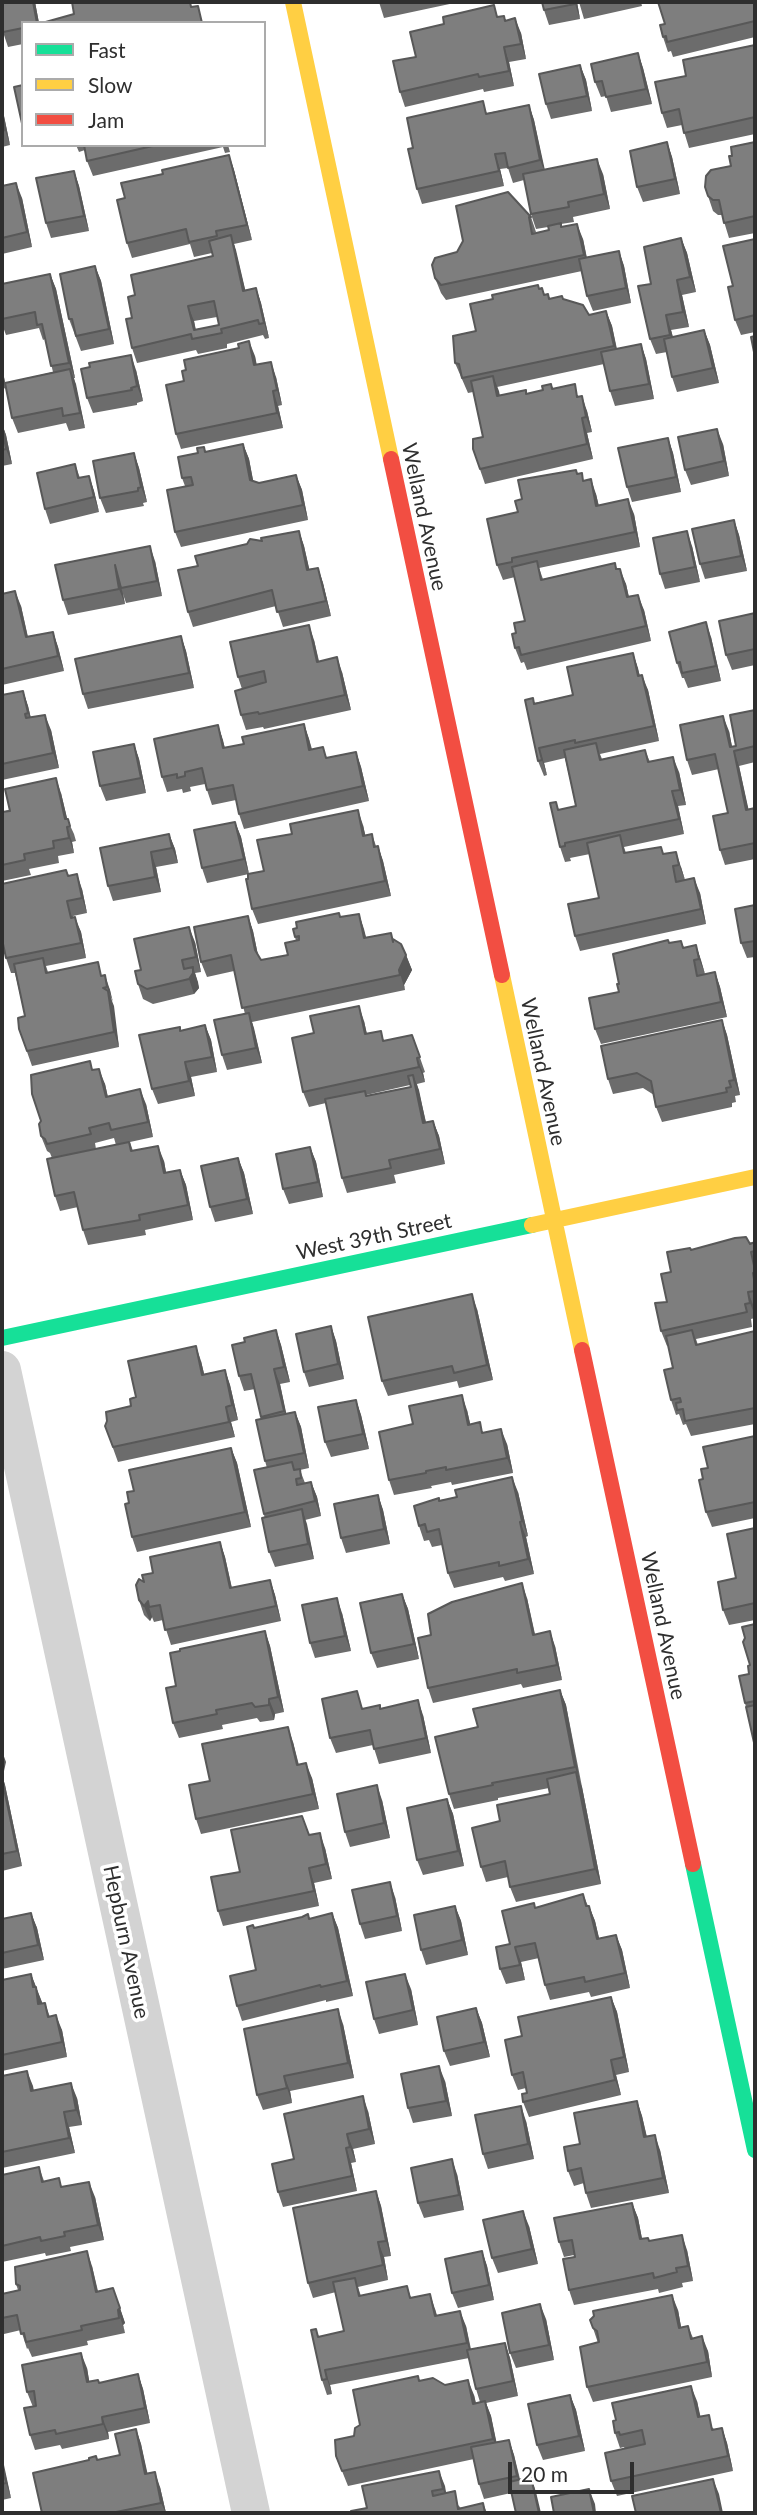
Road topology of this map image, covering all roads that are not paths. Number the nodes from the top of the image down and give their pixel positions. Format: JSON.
{"nodes":[{"id":1,"x":293,"y":2,"type":"edge"},
{"id":2,"x":755,"y":1177,"type":"edge"},
{"id":3,"x":554,"y":1220,"type":"junction"},
{"id":4,"x":2,"y":1338,"type":"edge"},
{"id":5,"x":2,"y":1370,"type":"edge"},
{"id":6,"x":755,"y":2150,"type":"edge"},
{"id":7,"x":251,"y":2513,"type":"edge"}],
"edges":[{"from":1,"to":3,"type":"street","name":"Welland Avenue"},
{"from":2,"to":3,"type":"street","name":"West 39th Street"},
{"from":3,"to":4,"type":"street","name":"West 39th Street"},
{"from":3,"to":6,"type":"street","name":"Welland Avenue"},
{"from":5,"to":7,"type":"street","name":"Hepburn Avenue"}]}
